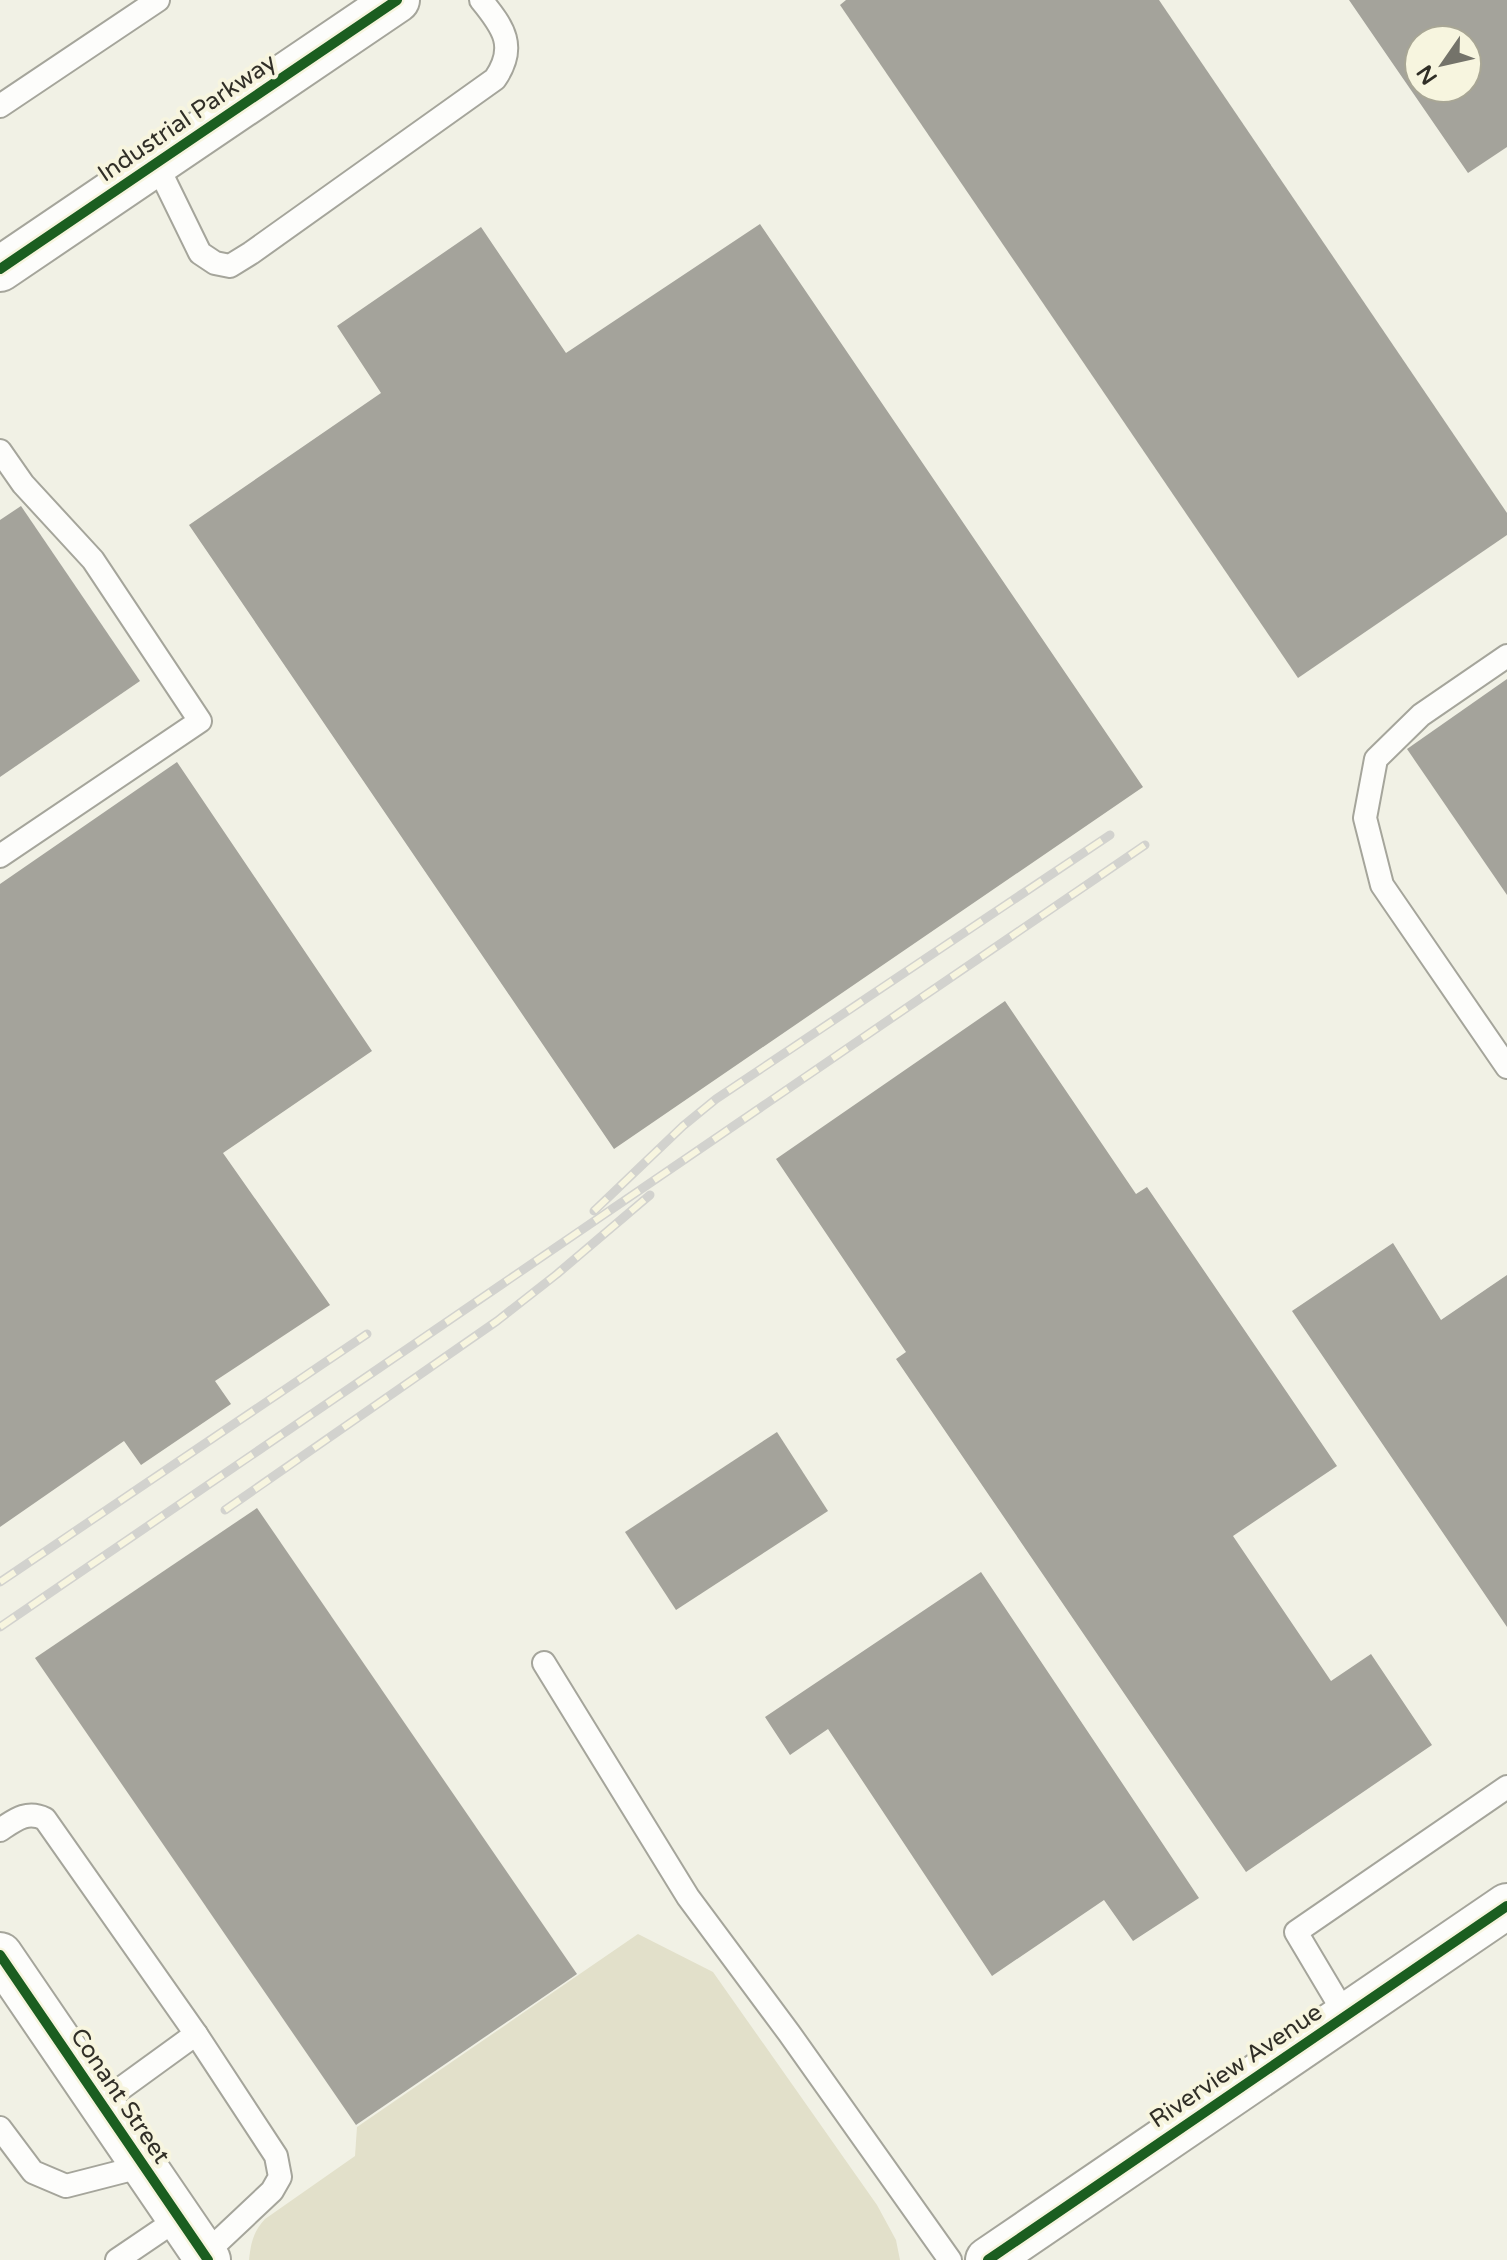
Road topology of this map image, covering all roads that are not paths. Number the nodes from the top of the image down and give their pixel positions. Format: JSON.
{"nodes":[{"id":1,"x":158,"y":0,"type":"edge"},
{"id":2,"x":397,"y":0,"type":"edge"},
{"id":3,"x":481,"y":0,"type":"edge"},
{"id":4,"x":0,"y":106,"type":"edge"},
{"id":5,"x":156,"y":163,"type":"junction"},
{"id":6,"x":0,"y":269,"type":"edge"},
{"id":7,"x":0,"y":451,"type":"edge"},
{"id":8,"x":1507,"y":656,"type":"edge"},
{"id":9,"x":0,"y":856,"type":"edge"},
{"id":10,"x":1507,"y":1067,"type":"edge"},
{"id":11,"x":544,"y":1663,"type":"dead end"},
{"id":12,"x":1507,"y":1787,"type":"edge"},
{"id":13,"x":0,"y":1830,"type":"edge"},
{"id":14,"x":1507,"y":1906,"type":"edge"},
{"id":15,"x":0,"y":1955,"type":"edge"},
{"id":16,"x":1346,"y":2016,"type":"junction"},
{"id":17,"x":196,"y":2034,"type":"junction"},
{"id":18,"x":101,"y":2103,"type":"junction"},
{"id":19,"x":0,"y":2128,"type":"edge"},
{"id":20,"x":144,"y":2166,"type":"junction"},
{"id":21,"x":179,"y":2218,"type":"junction"},
{"id":22,"x":206,"y":2258,"type":"edge"},
{"id":23,"x":117,"y":2260,"type":"edge"},
{"id":24,"x":950,"y":2260,"type":"edge"},
{"id":25,"x":988,"y":2260,"type":"edge"}],
"edges":[{"from":1,"to":4,"type":"lane"},
{"from":2,"to":5,"type":"street","name":"Industrial Parkway"},
{"from":3,"to":5,"type":"lane"},
{"from":5,"to":6,"type":"street","name":"Industrial Parkway"},
{"from":7,"to":9,"type":"lane"},
{"from":8,"to":10,"type":"lane"},
{"from":11,"to":24,"type":"lane"},
{"from":12,"to":16,"type":"lane"},
{"from":13,"to":17,"type":"lane"},
{"from":14,"to":16,"type":"street","name":"Riverview Avenue"},
{"from":15,"to":18,"type":"street","name":"Conant Street"},
{"from":16,"to":25,"type":"street","name":"Riverview Avenue"},
{"from":17,"to":18,"type":"lane"},
{"from":17,"to":22,"type":"lane"},
{"from":18,"to":20,"type":"street","name":"Conant Street"},
{"from":19,"to":20,"type":"lane"},
{"from":20,"to":21,"type":"street","name":"Conant Street"},
{"from":21,"to":22,"type":"street","name":"Conant Street"},
{"from":21,"to":23,"type":"lane"}]}
